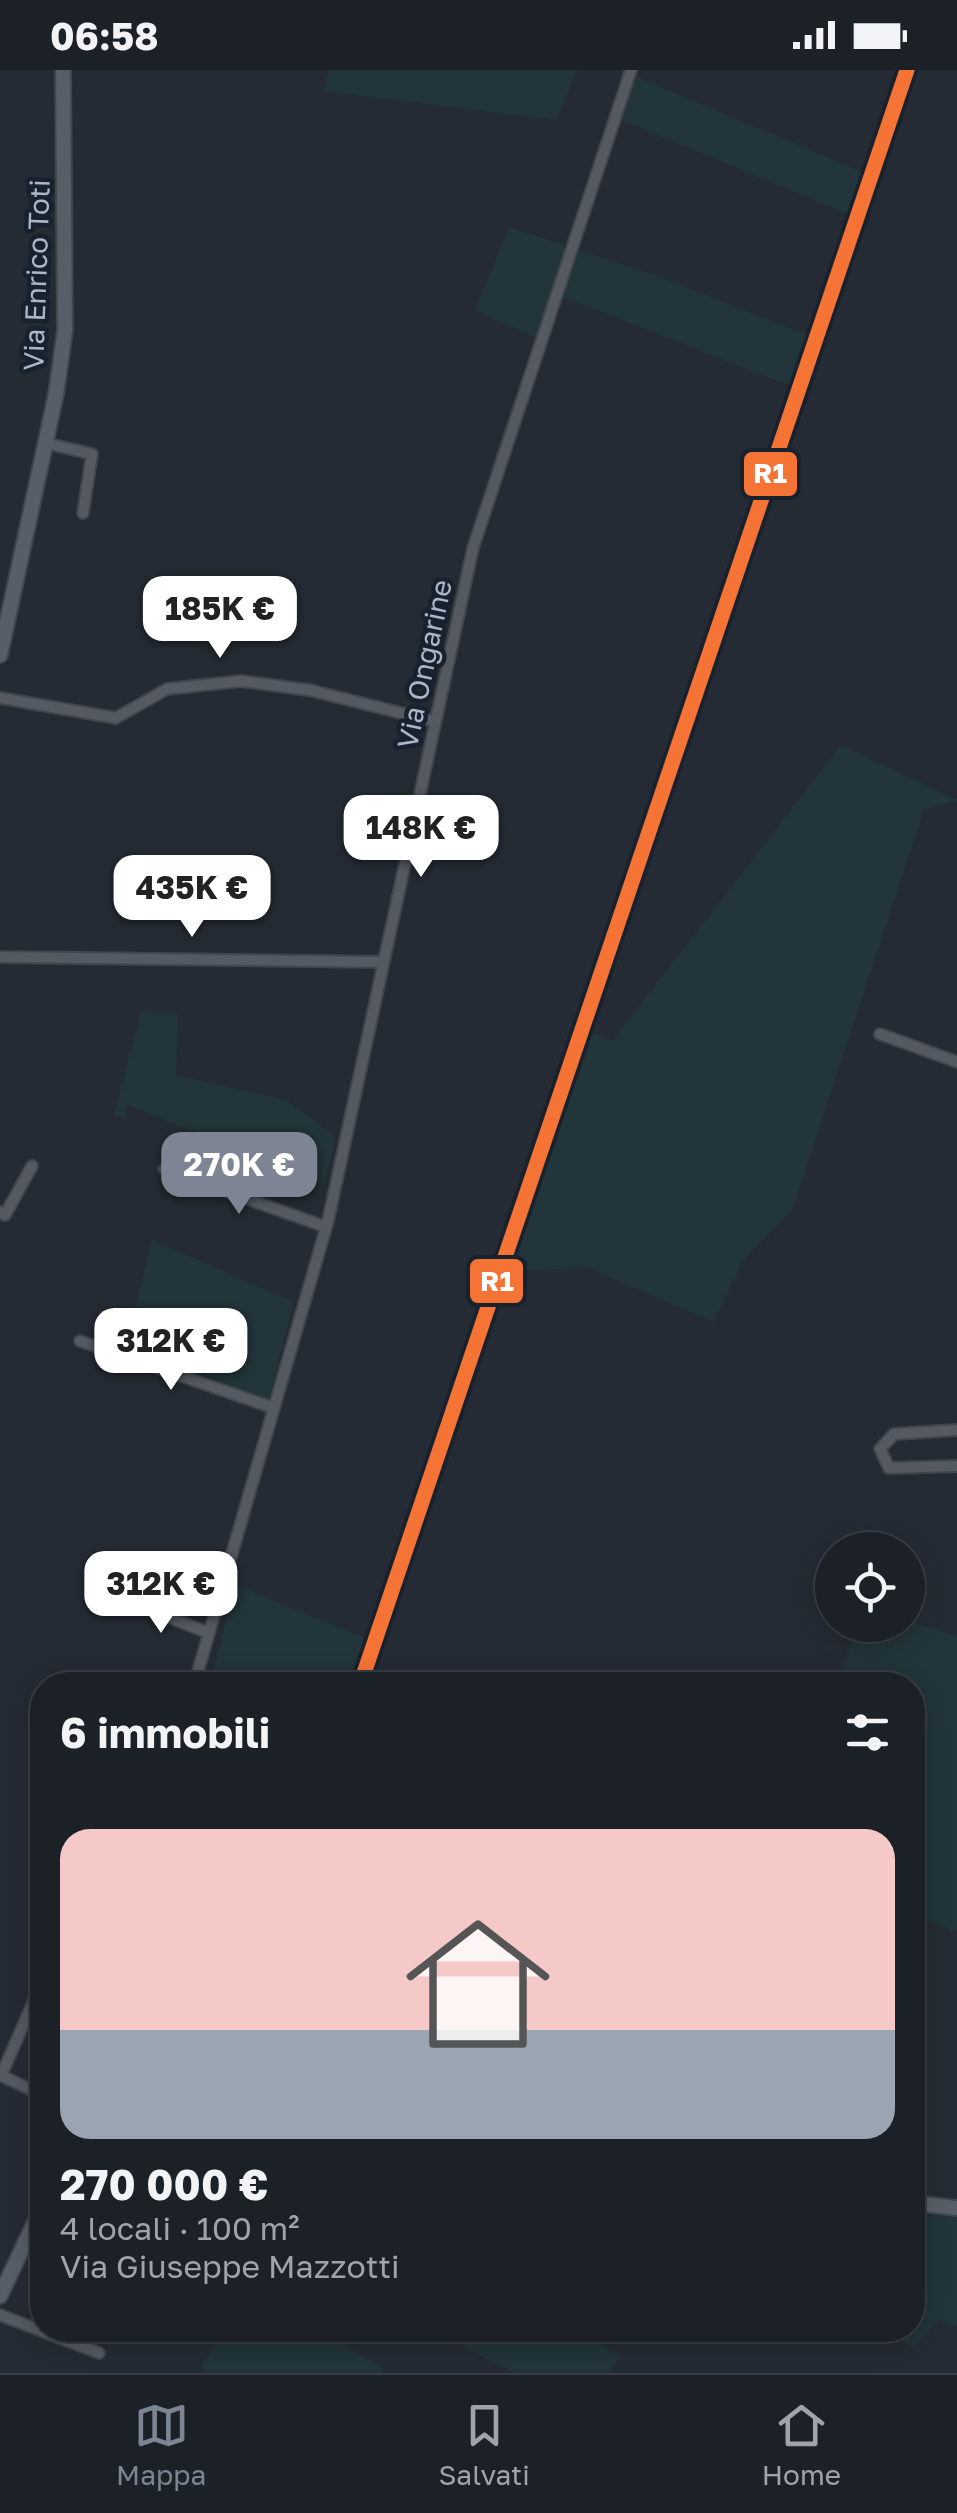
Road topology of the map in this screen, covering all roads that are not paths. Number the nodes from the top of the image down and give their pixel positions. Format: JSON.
{"nodes":[{"id":1,"x":63,"y":70,"type":"edge"},
{"id":2,"x":632,"y":70,"type":"edge"},
{"id":3,"x":45,"y":444,"type":"junction"},
{"id":4,"x":83,"y":513,"type":"dead end"},
{"id":5,"x":6,"y":602,"type":"edge"},
{"id":6,"x":0,"y":655,"type":"edge"},
{"id":7,"x":0,"y":698,"type":"edge"},
{"id":8,"x":434,"y":721,"type":"junction"},
{"id":9,"x":0,"y":957,"type":"edge"},
{"id":10,"x":383,"y":962,"type":"junction"},
{"id":11,"x":880,"y":1034,"type":"dead end"},
{"id":12,"x":957,"y":1062,"type":"edge"},
{"id":13,"x":32,"y":1166,"type":"dead end"},
{"id":14,"x":164,"y":1169,"type":"dead end"},
{"id":15,"x":0,"y":1212,"type":"edge"},
{"id":16,"x":326,"y":1227,"type":"junction"},
{"id":17,"x":80,"y":1341,"type":"dead end"},
{"id":18,"x":274,"y":1408,"type":"junction"},
{"id":19,"x":957,"y":1430,"type":"edge"},
{"id":20,"x":957,"y":1466,"type":"edge"},
{"id":21,"x":127,"y":1601,"type":"dead end"},
{"id":22,"x":210,"y":1633,"type":"junction"},
{"id":23,"x":198,"y":1672,"type":"edge"},
{"id":24,"x":30,"y":2009,"type":"edge"},
{"id":25,"x":0,"y":2075,"type":"edge"},
{"id":26,"x":30,"y":2089,"type":"edge"},
{"id":27,"x":925,"y":2204,"type":"edge"},
{"id":28,"x":957,"y":2208,"type":"edge"},
{"id":29,"x":30,"y":2242,"type":"edge"},
{"id":30,"x":0,"y":2296,"type":"edge"},
{"id":31,"x":0,"y":2315,"type":"edge"},
{"id":32,"x":30,"y":2327,"type":"edge"},
{"id":33,"x":70,"y":2342,"type":"edge"},
{"id":34,"x":99,"y":2353,"type":"dead end"}],
"edges":[{"from":1,"to":3,"type":"main road","name":"Via Enrico Toti"},
{"from":2,"to":8,"type":"street","name":"Via Ongarine"},
{"from":3,"to":4,"type":"street"},
{"from":3,"to":5,"type":"main road","name":"Via Enrico Toti"},
{"from":5,"to":6,"type":"main road","name":"Via Enrico Toti"},
{"from":7,"to":8,"type":"street"},
{"from":8,"to":10,"type":"street","name":"Via Ongarine"},
{"from":9,"to":10,"type":"street"},
{"from":10,"to":16,"type":"street","name":"Via Ongarine"},
{"from":11,"to":12,"type":"street"},
{"from":13,"to":15,"type":"street"},
{"from":14,"to":16,"type":"street"},
{"from":16,"to":18,"type":"street","name":"Via Ongarine"},
{"from":17,"to":18,"type":"street"},
{"from":18,"to":22,"type":"street","name":"Via Ongarine"},
{"from":19,"to":20,"type":"street"},
{"from":21,"to":22,"type":"street"},
{"from":22,"to":23,"type":"street","name":"Via Ongarine"},
{"from":24,"to":25,"type":"street"},
{"from":25,"to":26,"type":"street"},
{"from":27,"to":28,"type":"main road"},
{"from":29,"to":30,"type":"main road"},
{"from":31,"to":32,"type":"street"},
{"from":33,"to":34,"type":"street"}]}
